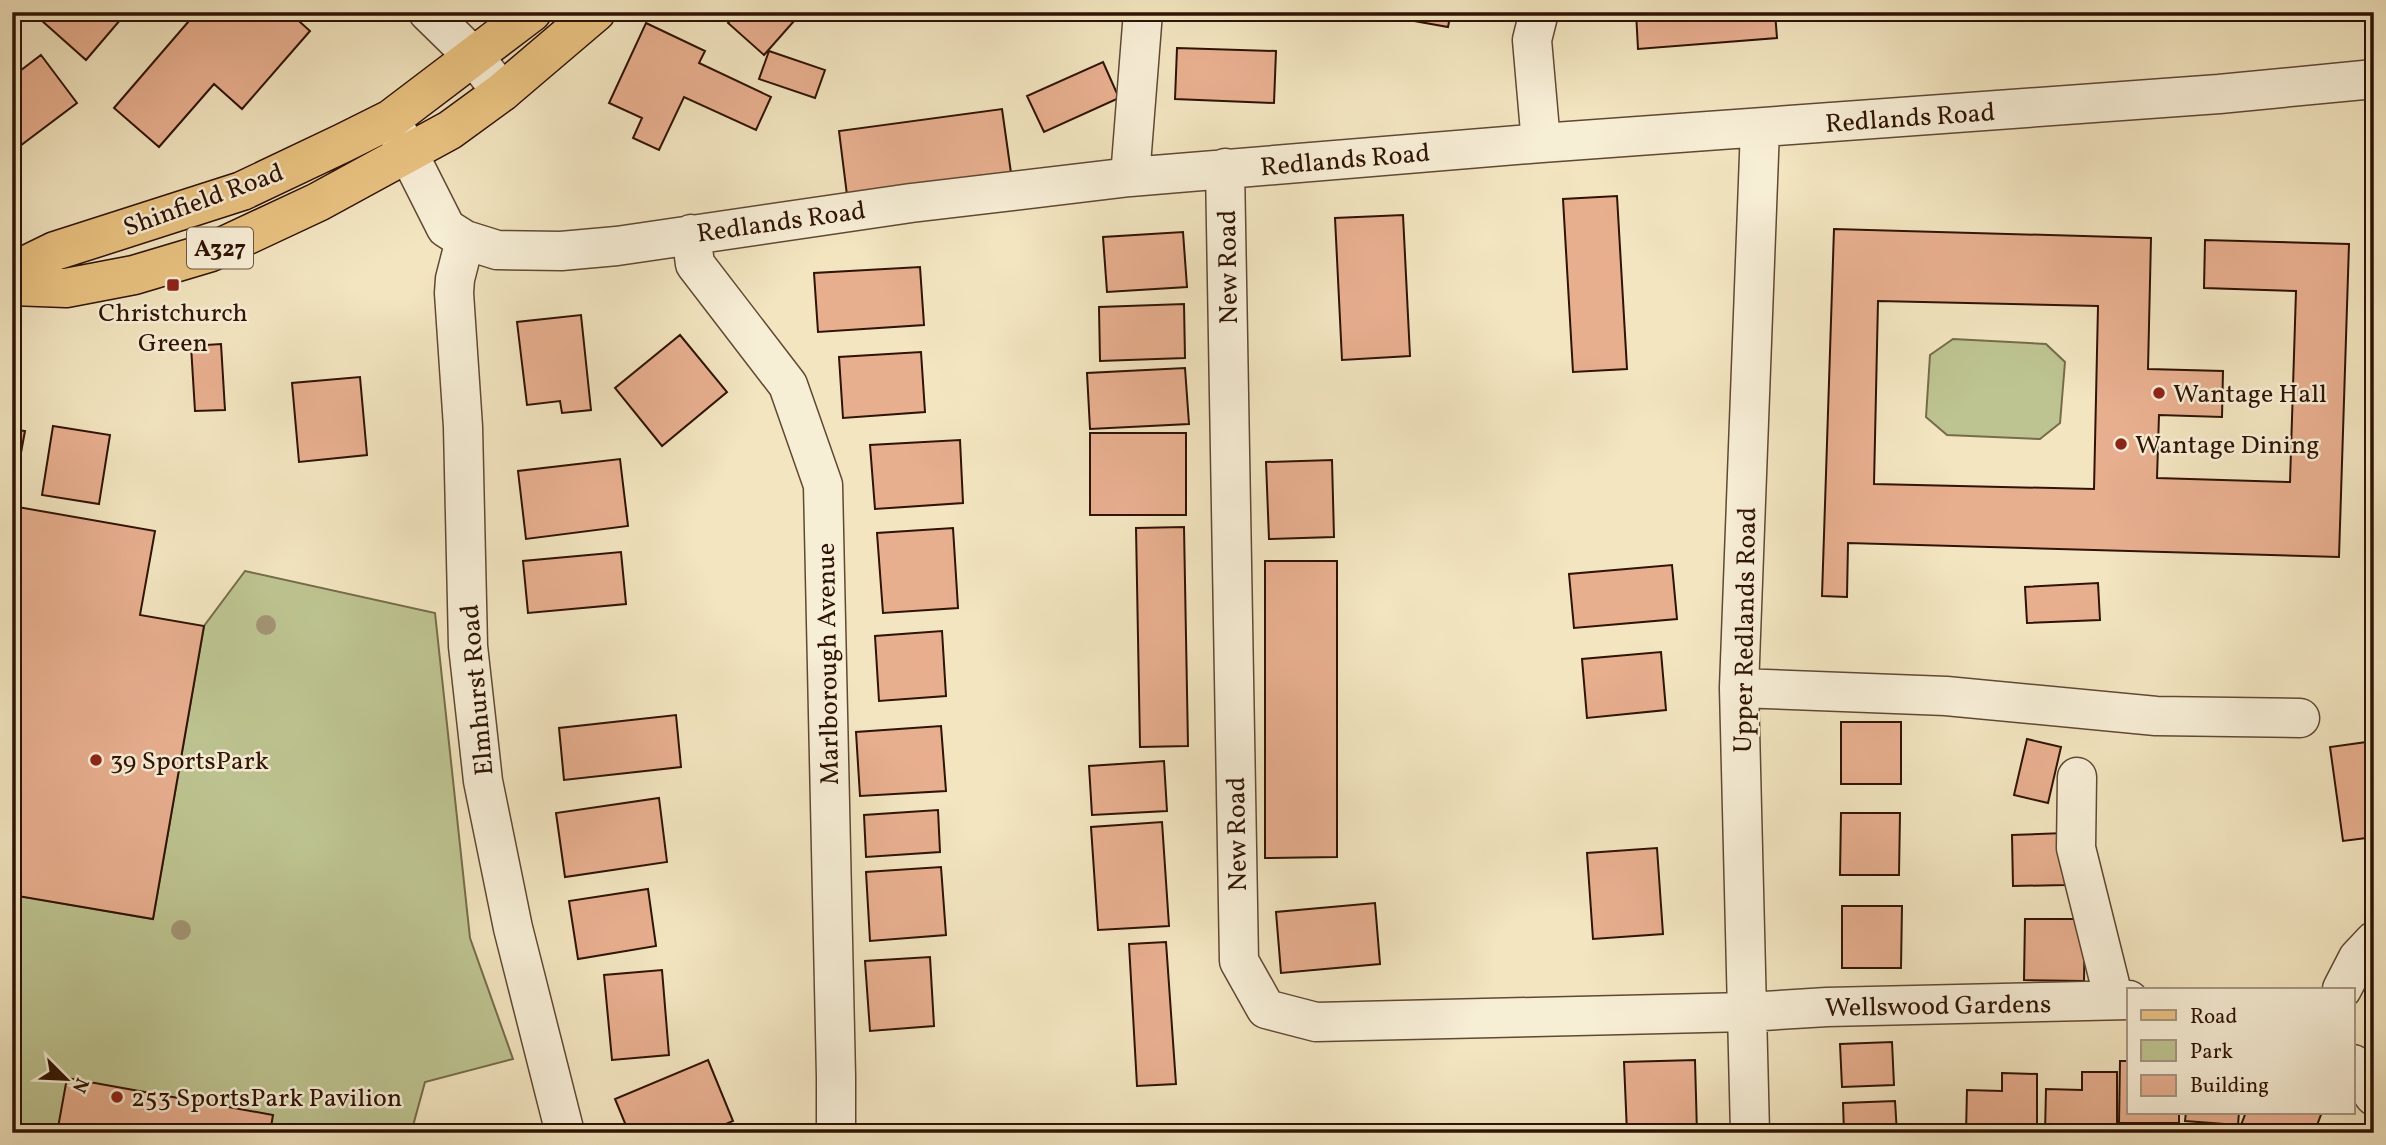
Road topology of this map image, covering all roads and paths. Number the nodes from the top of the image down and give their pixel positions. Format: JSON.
{"nodes":[{"id":1,"x":428,"y":12,"type":"edge"},
{"id":2,"x":532,"y":12,"type":"edge"},
{"id":3,"x":596,"y":12,"type":"edge"},
{"id":4,"x":1143,"y":12,"type":"edge"},
{"id":5,"x":1539,"y":12,"type":"edge"},
{"id":6,"x":474,"y":57,"type":"junction"},
{"id":7,"x":2374,"y":79,"type":"edge"},
{"id":8,"x":502,"y":92,"type":"junction"},
{"id":9,"x":391,"y":118,"type":"junction"},
{"id":10,"x":1760,"y":128,"type":"junction"},
{"id":11,"x":1541,"y":143,"type":"junction"},
{"id":12,"x":410,"y":153,"type":"junction"},
{"id":13,"x":1225,"y":168,"type":"junction"},
{"id":14,"x":1130,"y":177,"type":"junction"},
{"id":15,"x":691,"y":234,"type":"junction"},
{"id":16,"x":465,"y":240,"type":"junction"},
{"id":17,"x":12,"y":272,"type":"edge"},
{"id":18,"x":12,"y":286,"type":"edge"},
{"id":19,"x":1739,"y":688,"type":"junction"},
{"id":20,"x":2300,"y":718,"type":"dead end"},
{"id":21,"x":2077,"y":776,"type":"dead end"},
{"id":22,"x":2374,"y":941,"type":"edge"},
{"id":23,"x":2343,"y":988,"type":"edge"},
{"id":24,"x":2122,"y":1000,"type":"edge"},
{"id":25,"x":1747,"y":1012,"type":"junction"},
{"id":26,"x":2354,"y":1066,"type":"edge"},
{"id":27,"x":2374,"y":1096,"type":"edge"},
{"id":28,"x":565,"y":1133,"type":"edge"},
{"id":29,"x":836,"y":1133,"type":"edge"},
{"id":30,"x":1750,"y":1133,"type":"edge"}],
"edges":[{"from":1,"to":6,"type":"street"},
{"from":2,"to":6,"type":"main road","number":"A327"},
{"from":3,"to":8,"type":"main road","number":"A327"},
{"from":4,"to":14,"type":"street"},
{"from":5,"to":11,"type":"street"},
{"from":6,"to":8,"type":"street"},
{"from":6,"to":9,"type":"main road","number":"A327"},
{"from":7,"to":10,"type":"street","name":"Redlands Road"},
{"from":8,"to":12,"type":"main road","number":"A327"},
{"from":9,"to":12,"type":"street","name":"Redlands Road"},
{"from":9,"to":17,"type":"main road","name":"Shinfield Road","number":"A327"},
{"from":10,"to":11,"type":"street","name":"Redlands Road"},
{"from":10,"to":19,"type":"street","name":"Upper Redlands Road"},
{"from":11,"to":13,"type":"street","name":"Redlands Road"},
{"from":12,"to":16,"type":"street","name":"Redlands Road"},
{"from":12,"to":18,"type":"main road","name":"Shinfield Road","number":"A327"},
{"from":13,"to":14,"type":"street","name":"Redlands Road"},
{"from":13,"to":25,"type":"street","name":"New Road"},
{"from":14,"to":15,"type":"street","name":"Redlands Road"},
{"from":15,"to":16,"type":"street","name":"Redlands Road"},
{"from":15,"to":29,"type":"street","name":"Marlborough Avenue"},
{"from":16,"to":28,"type":"street","name":"Elmhurst Road"},
{"from":19,"to":20,"type":"street"},
{"from":19,"to":25,"type":"street","name":"Upper Redlands Road"},
{"from":21,"to":24,"type":"street"},
{"from":22,"to":23,"type":"street"},
{"from":24,"to":25,"type":"street","name":"Wellswood Gardens"},
{"from":25,"to":30,"type":"street","name":"Upper Redlands Road"},
{"from":26,"to":27,"type":"street"}]}
